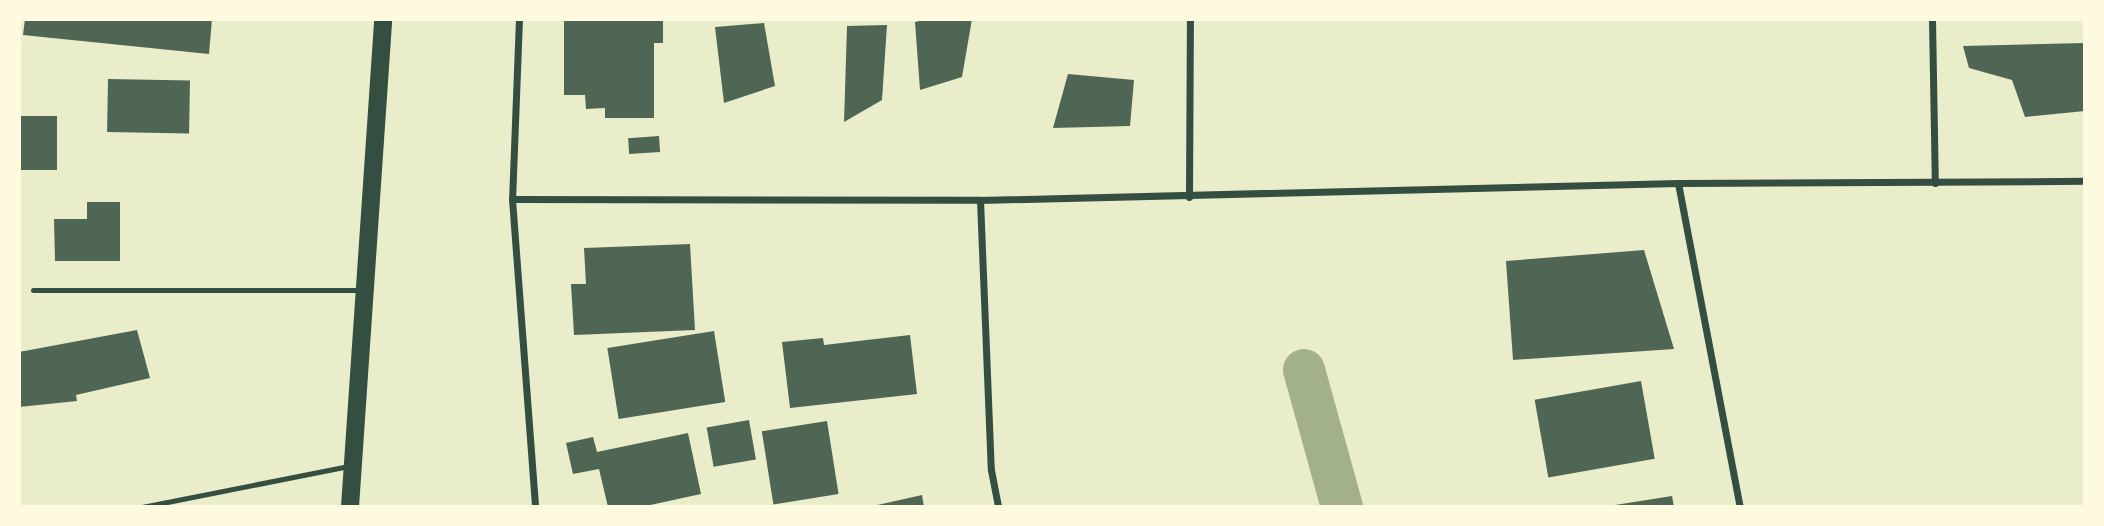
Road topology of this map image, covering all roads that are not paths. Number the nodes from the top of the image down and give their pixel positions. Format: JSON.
{"nodes":[{"id":1,"x":383,"y":19,"type":"edge"},
{"id":2,"x":519,"y":19,"type":"edge"},
{"id":3,"x":1190,"y":19,"type":"edge"},
{"id":4,"x":1932,"y":19,"type":"edge"},
{"id":5,"x":2085,"y":181,"type":"edge"},
{"id":6,"x":1678,"y":183,"type":"junction"},
{"id":7,"x":1935,"y":184,"type":"junction"},
{"id":8,"x":1189,"y":197,"type":"junction"},
{"id":9,"x":512,"y":199,"type":"junction"},
{"id":10,"x":980,"y":200,"type":"junction"},
{"id":11,"x":33,"y":290,"type":"dead end"},
{"id":12,"x":362,"y":290,"type":"junction"},
{"id":13,"x":350,"y":466,"type":"junction"},
{"id":14,"x":142,"y":507,"type":"edge"},
{"id":15,"x":350,"y":507,"type":"edge"},
{"id":16,"x":536,"y":507,"type":"edge"},
{"id":17,"x":998,"y":507,"type":"edge"},
{"id":18,"x":1740,"y":507,"type":"edge"}],
"edges":[{"from":1,"to":12,"type":"main road"},
{"from":2,"to":9,"type":"street"},
{"from":3,"to":8,"type":"street"},
{"from":4,"to":7,"type":"street"},
{"from":5,"to":7,"type":"street"},
{"from":6,"to":7,"type":"street"},
{"from":6,"to":8,"type":"street"},
{"from":6,"to":18,"type":"street"},
{"from":8,"to":10,"type":"street"},
{"from":9,"to":10,"type":"street"},
{"from":9,"to":16,"type":"street"},
{"from":10,"to":17,"type":"street"},
{"from":11,"to":12,"type":"lane"},
{"from":12,"to":13,"type":"main road"},
{"from":13,"to":14,"type":"lane"},
{"from":13,"to":15,"type":"main road"}]}
